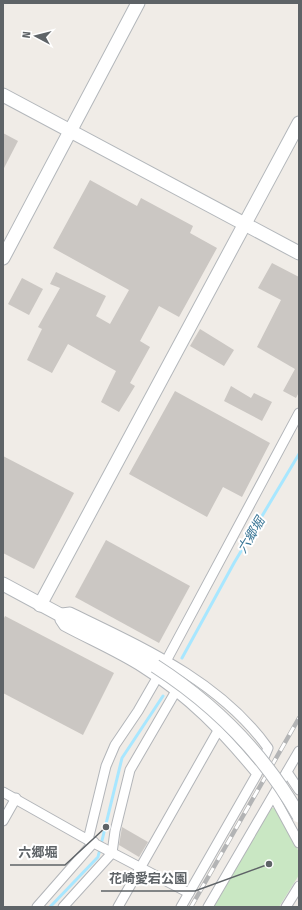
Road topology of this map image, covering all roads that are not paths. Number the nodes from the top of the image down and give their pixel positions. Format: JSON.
{"nodes":[{"id":1,"x":138,"y":3,"type":"edge"},
{"id":2,"x":3,"y":95,"type":"edge"},
{"id":3,"x":299,"y":123,"type":"edge"},
{"id":4,"x":70,"y":131,"type":"junction"},
{"id":5,"x":245,"y":224,"type":"junction"},
{"id":6,"x":299,"y":253,"type":"edge"},
{"id":7,"x":3,"y":258,"type":"edge"},
{"id":8,"x":299,"y":413,"type":"edge"},
{"id":9,"x":3,"y":584,"type":"edge"},
{"id":10,"x":40,"y":605,"type":"junction"},
{"id":11,"x":160,"y":668,"type":"junction"},
{"id":12,"x":176,"y":692,"type":"junction"},
{"id":13,"x":219,"y":729,"type":"junction"},
{"id":14,"x":299,"y":751,"type":"edge"},
{"id":15,"x":287,"y":772,"type":"junction"},
{"id":16,"x":257,"y":774,"type":"junction"},
{"id":17,"x":299,"y":790,"type":"edge"},
{"id":18,"x":3,"y":792,"type":"edge"},
{"id":19,"x":274,"y":797,"type":"junction"},
{"id":20,"x":16,"y":798,"type":"junction"},
{"id":21,"x":299,"y":816,"type":"edge"},
{"id":22,"x":3,"y":821,"type":"edge"},
{"id":23,"x":91,"y":841,"type":"junction"},
{"id":24,"x":299,"y":843,"type":"edge"},
{"id":25,"x":112,"y":853,"type":"junction"},
{"id":26,"x":140,"y":868,"type":"junction"},
{"id":27,"x":299,"y":886,"type":"edge"},
{"id":28,"x":189,"y":893,"type":"junction"},
{"id":29,"x":37,"y":907,"type":"edge"},
{"id":30,"x":63,"y":907,"type":"edge"},
{"id":31,"x":118,"y":907,"type":"edge"},
{"id":32,"x":181,"y":907,"type":"edge"},
{"id":33,"x":208,"y":907,"type":"edge"},
{"id":34,"x":286,"y":907,"type":"edge"}],
"edges":[{"from":1,"to":4,"type":"street"},
{"from":2,"to":4,"type":"street"},
{"from":3,"to":5,"type":"street"},
{"from":4,"to":5,"type":"street"},
{"from":4,"to":7,"type":"street"},
{"from":5,"to":6,"type":"street"},
{"from":5,"to":10,"type":"street"},
{"from":8,"to":11,"type":"street"},
{"from":9,"to":10,"type":"street"},
{"from":10,"to":11,"type":"street"},
{"from":11,"to":12,"type":"street"},
{"from":11,"to":16,"type":"street"},
{"from":11,"to":21,"type":"street","bridge":true},
{"from":11,"to":23,"type":"street"},
{"from":12,"to":13,"type":"street"},
{"from":12,"to":25,"type":"street"},
{"from":13,"to":16,"type":"street"},
{"from":13,"to":26,"type":"street"},
{"from":14,"to":15,"type":"street"},
{"from":15,"to":17,"type":"street"},
{"from":15,"to":19,"type":"street"},
{"from":16,"to":28,"type":"street"},
{"from":18,"to":20,"type":"street"},
{"from":19,"to":24,"type":"street"},
{"from":19,"to":33,"type":"street"},
{"from":20,"to":22,"type":"street"},
{"from":20,"to":23,"type":"street"},
{"from":23,"to":25,"type":"street"},
{"from":23,"to":29,"type":"street"},
{"from":25,"to":26,"type":"street"},
{"from":25,"to":30,"type":"street"},
{"from":26,"to":28,"type":"street"},
{"from":26,"to":31,"type":"street"},
{"from":27,"to":34,"type":"street"},
{"from":28,"to":32,"type":"street"}]}
